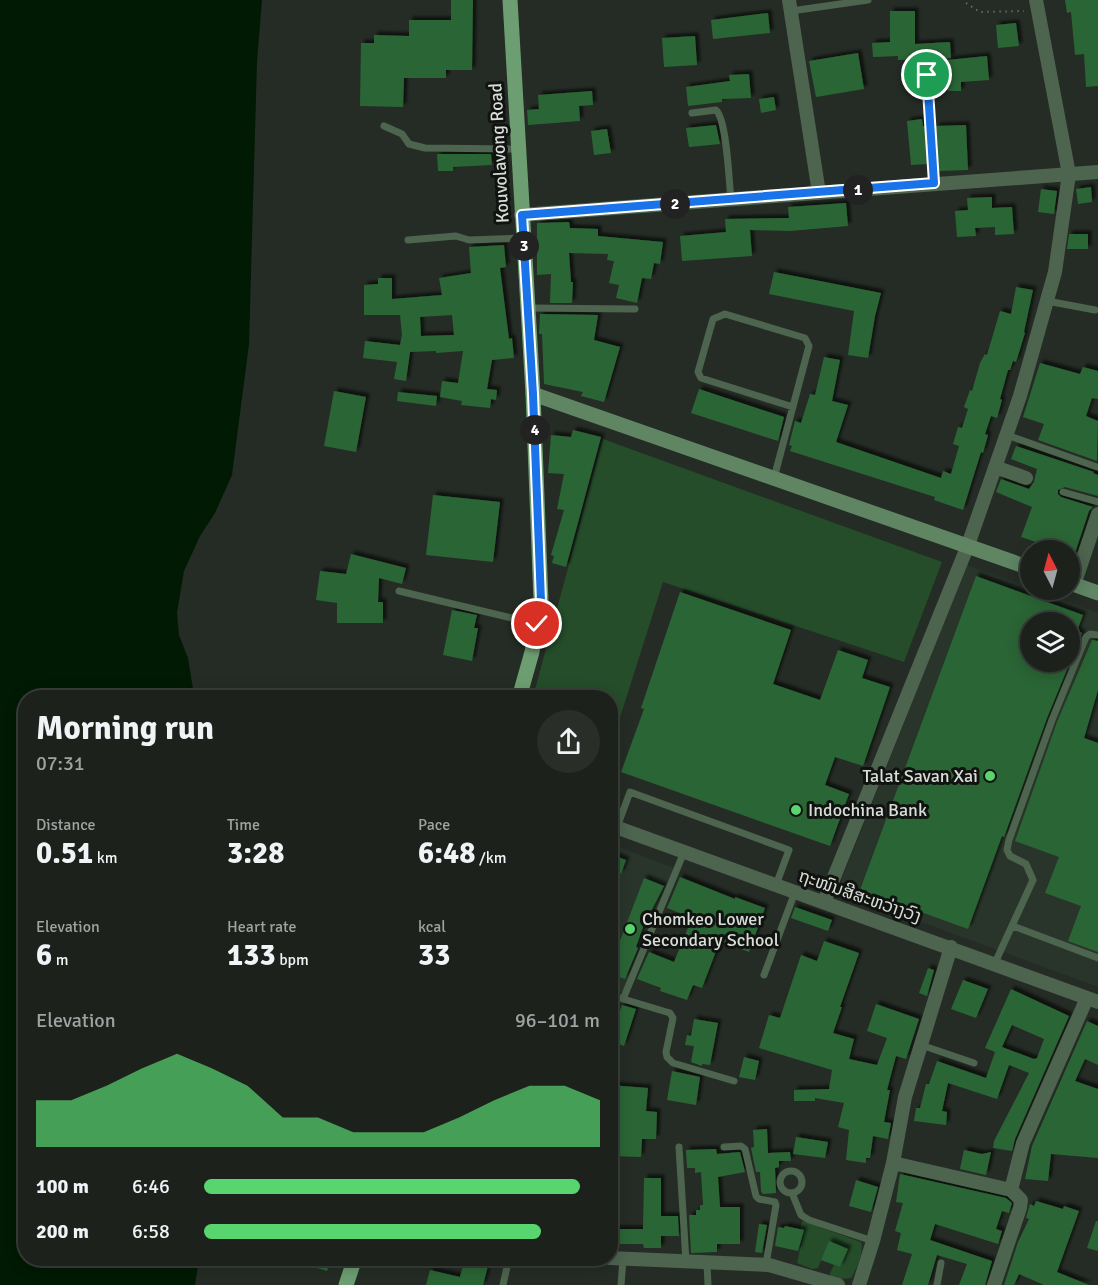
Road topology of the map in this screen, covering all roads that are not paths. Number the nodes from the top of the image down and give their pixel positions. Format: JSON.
{"nodes":[{"id":1,"x":510,"y":0,"type":"edge"},
{"id":2,"x":868,"y":0,"type":"edge"},
{"id":3,"x":790,"y":5,"type":"edge"},
{"id":4,"x":1037,"y":5,"type":"edge"},
{"id":5,"x":927,"y":75,"type":"dead end"},
{"id":6,"x":692,"y":113,"type":"dead end"},
{"id":7,"x":384,"y":126,"type":"dead end"},
{"id":8,"x":518,"y":149,"type":"junction"},
{"id":9,"x":1098,"y":172,"type":"edge"},
{"id":10,"x":1069,"y":174,"type":"junction"},
{"id":11,"x":934,"y":183,"type":"junction"},
{"id":12,"x":819,"y":193,"type":"junction"},
{"id":13,"x":731,"y":200,"type":"junction"},
{"id":14,"x":522,"y":215,"type":"junction"},
{"id":15,"x":523,"y":238,"type":"junction"},
{"id":16,"x":408,"y":240,"type":"dead end"},
{"id":17,"x":1047,"y":301,"type":"junction"},
{"id":18,"x":528,"y":308,"type":"junction"},
{"id":19,"x":635,"y":309,"type":"dead end"},
{"id":20,"x":1095,"y":310,"type":"dead end"},
{"id":21,"x":533,"y":394,"type":"junction"},
{"id":22,"x":793,"y":407,"type":"junction"},
{"id":23,"x":1006,"y":435,"type":"junction"},
{"id":24,"x":995,"y":467,"type":"junction"},
{"id":25,"x":1097,"y":467,"type":"edge"},
{"id":26,"x":774,"y":478,"type":"junction"},
{"id":27,"x":1026,"y":478,"type":"dead end"},
{"id":28,"x":1063,"y":492,"type":"dead end"},
{"id":29,"x":1098,"y":502,"type":"edge"},
{"id":30,"x":1098,"y":514,"type":"edge"},
{"id":31,"x":968,"y":545,"type":"junction"},
{"id":32,"x":1080,"y":562,"type":"edge"},
{"id":33,"x":1020,"y":564,"type":"edge"},
{"id":34,"x":1080,"y":587,"type":"edge"},
{"id":35,"x":399,"y":591,"type":"dead end"},
{"id":36,"x":1098,"y":594,"type":"edge"},
{"id":37,"x":537,"y":624,"type":"junction"},
{"id":38,"x":1098,"y":634,"type":"edge"},
{"id":39,"x":521,"y":690,"type":"edge"},
{"id":40,"x":618,"y":818,"type":"edge"},
{"id":41,"x":618,"y":827,"type":"edge"},
{"id":42,"x":684,"y":852,"type":"junction"},
{"id":43,"x":776,"y":885,"type":"junction"},
{"id":44,"x":795,"y":892,"type":"junction"},
{"id":45,"x":824,"y":902,"type":"junction"},
{"id":46,"x":1013,"y":926,"type":"junction"},
{"id":47,"x":951,"y":947,"type":"junction"},
{"id":48,"x":1098,"y":958,"type":"edge"},
{"id":49,"x":994,"y":965,"type":"junction"},
{"id":50,"x":764,"y":975,"type":"dead end"},
{"id":51,"x":618,"y":997,"type":"edge"},
{"id":52,"x":623,"y":999,"type":"junction"},
{"id":53,"x":1093,"y":1000,"type":"edge"},
{"id":54,"x":921,"y":1045,"type":"junction"},
{"id":55,"x":974,"y":1064,"type":"dead end"},
{"id":56,"x":734,"y":1081,"type":"dead end"},
{"id":57,"x":679,"y":1147,"type":"dead end"},
{"id":58,"x":724,"y":1147,"type":"dead end"},
{"id":59,"x":893,"y":1163,"type":"junction"},
{"id":60,"x":1011,"y":1190,"type":"junction"},
{"id":61,"x":792,"y":1193,"type":"dead end"},
{"id":62,"x":873,"y":1241,"type":"junction"},
{"id":63,"x":618,"y":1259,"type":"edge"},
{"id":64,"x":686,"y":1262,"type":"junction"},
{"id":65,"x":707,"y":1263,"type":"junction"},
{"id":66,"x":941,"y":1263,"type":"dead end"},
{"id":67,"x":766,"y":1264,"type":"junction"},
{"id":68,"x":352,"y":1266,"type":"edge"},
{"id":69,"x":507,"y":1266,"type":"edge"},
{"id":70,"x":618,"y":1266,"type":"edge"},
{"id":71,"x":346,"y":1285,"type":"edge"},
{"id":72,"x":503,"y":1285,"type":"edge"},
{"id":73,"x":621,"y":1285,"type":"edge"},
{"id":74,"x":708,"y":1285,"type":"edge"},
{"id":75,"x":838,"y":1285,"type":"edge"},
{"id":76,"x":859,"y":1285,"type":"edge"},
{"id":77,"x":937,"y":1285,"type":"edge"},
{"id":78,"x":994,"y":1285,"type":"edge"}],
"edges":[{"from":1,"to":8,"type":"main road","name":"Kouvolavong Road"},
{"from":2,"to":3,"type":"lane"},
{"from":3,"to":12,"type":"street"},
{"from":4,"to":10,"type":"street"},
{"from":5,"to":11,"type":"lane"},
{"from":6,"to":13,"type":"lane"},
{"from":7,"to":8,"type":"lane"},
{"from":8,"to":14,"type":"main road","name":"Kouvolavong Road"},
{"from":9,"to":10,"type":"street"},
{"from":10,"to":11,"type":"street"},
{"from":10,"to":17,"type":"street"},
{"from":11,"to":12,"type":"street"},
{"from":12,"to":13,"type":"street"},
{"from":13,"to":14,"type":"street"},
{"from":14,"to":15,"type":"main road","name":"Kouvolavong Road"},
{"from":15,"to":16,"type":"lane"},
{"from":15,"to":18,"type":"main road","name":"Kouvolavong Road"},
{"from":17,"to":20,"type":"lane"},
{"from":17,"to":23,"type":"street"},
{"from":18,"to":19,"type":"lane"},
{"from":18,"to":21,"type":"main road","name":"Kouvolavong Road"},
{"from":21,"to":26,"type":"street"},
{"from":21,"to":37,"type":"main road","name":"Kouvolavong Road"},
{"from":22,"to":22,"type":"lane"},
{"from":22,"to":26,"type":"lane"},
{"from":23,"to":24,"type":"street"},
{"from":23,"to":25,"type":"lane"},
{"from":24,"to":27,"type":"street"},
{"from":24,"to":31,"type":"street"},
{"from":26,"to":31,"type":"street"},
{"from":28,"to":29,"type":"lane"},
{"from":30,"to":32,"type":"street"},
{"from":31,"to":33,"type":"street"},
{"from":31,"to":45,"type":"street"},
{"from":34,"to":36,"type":"street"},
{"from":35,"to":37,"type":"lane"},
{"from":37,"to":39,"type":"main road","name":"Kouvolavong Road"},
{"from":38,"to":46,"type":"lane"},
{"from":40,"to":43,"type":"lane"},
{"from":41,"to":42,"type":"street","name":"ຖະໜົນສີສະຫວ່າງວົງ"},
{"from":42,"to":43,"type":"street","name":"ຖະໜົນສີສະຫວ່າງວົງ"},
{"from":42,"to":52,"type":"lane"},
{"from":43,"to":44,"type":"street","name":"ຖະໜົນສີສະຫວ່າງວົງ"},
{"from":44,"to":45,"type":"street","name":"ຖະໜົນສີສະຫວ່າງວົງ"},
{"from":44,"to":50,"type":"lane"},
{"from":45,"to":47,"type":"street","name":"ຖະໜົນສີສະຫວ່າງວົງ"},
{"from":46,"to":48,"type":"lane"},
{"from":46,"to":49,"type":"lane"},
{"from":47,"to":49,"type":"street","name":"ຖະໜົນສີສະຫວ່າງວົງ"},
{"from":47,"to":54,"type":"street"},
{"from":49,"to":53,"type":"street","name":"ຖະໜົນສີສະຫວ່າງວົງ"},
{"from":51,"to":52,"type":"lane"},
{"from":52,"to":56,"type":"lane"},
{"from":53,"to":60,"type":"street"},
{"from":54,"to":55,"type":"lane"},
{"from":54,"to":59,"type":"street"},
{"from":57,"to":64,"type":"lane"},
{"from":58,"to":67,"type":"lane"},
{"from":59,"to":60,"type":"street"},
{"from":59,"to":62,"type":"street"},
{"from":60,"to":78,"type":"street"},
{"from":61,"to":62,"type":"lane"},
{"from":62,"to":76,"type":"street"},
{"from":63,"to":64,"type":"street"},
{"from":64,"to":65,"type":"street"},
{"from":65,"to":67,"type":"street"},
{"from":65,"to":74,"type":"lane"},
{"from":66,"to":77,"type":"lane"},
{"from":67,"to":75,"type":"street"},
{"from":68,"to":71,"type":"main road"},
{"from":69,"to":72,"type":"lane"},
{"from":70,"to":73,"type":"lane"}]}
